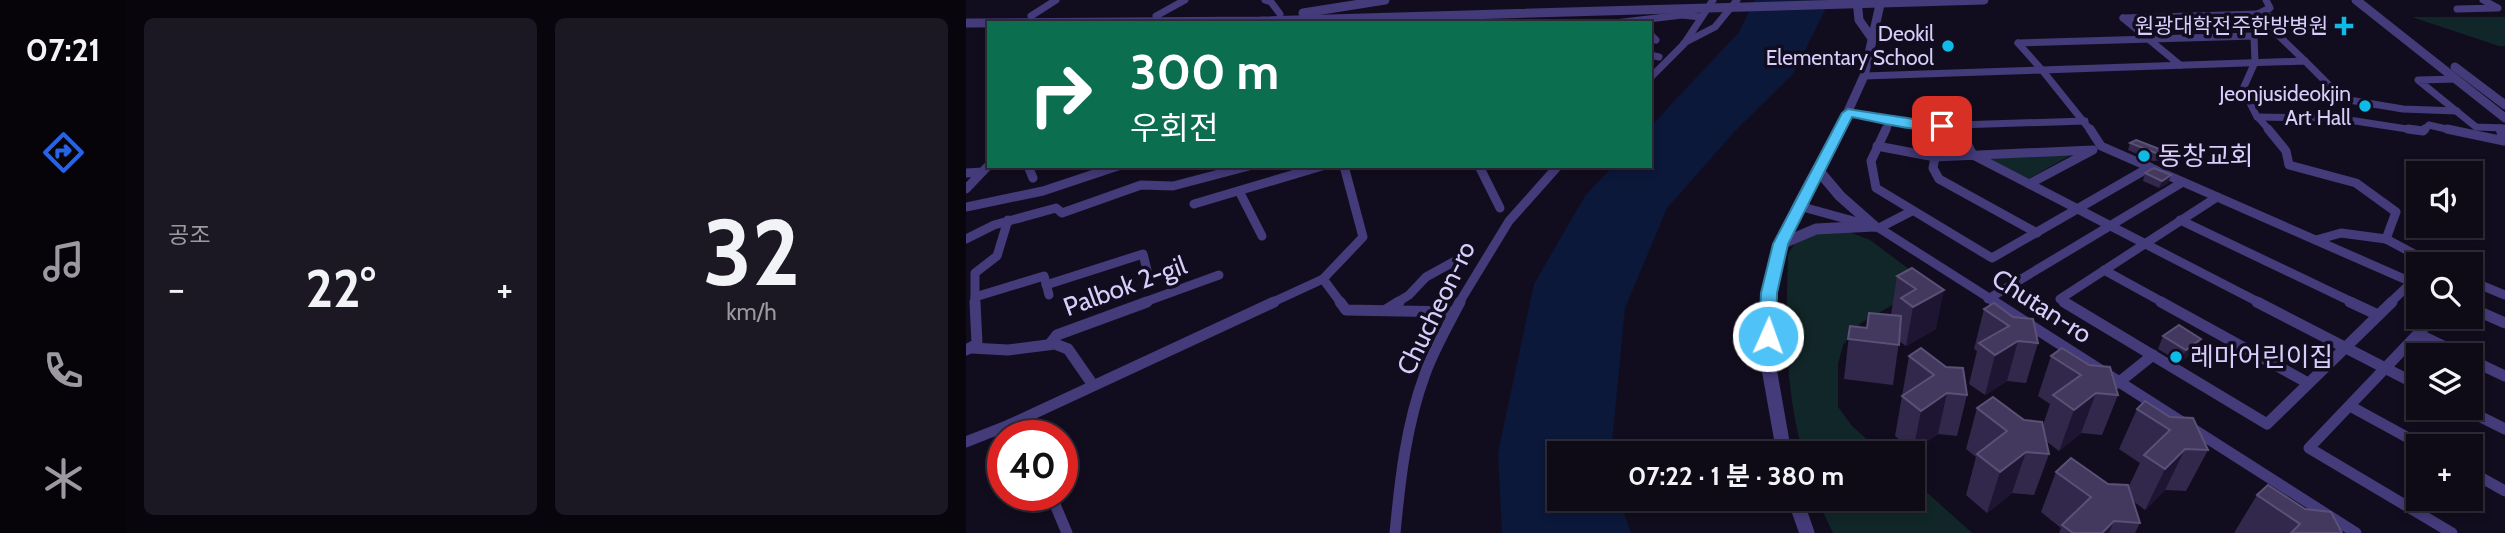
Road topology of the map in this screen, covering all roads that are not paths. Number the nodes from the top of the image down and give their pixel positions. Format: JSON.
{"nodes":[{"id":1,"x":1056,"y":0,"type":"edge"},
{"id":2,"x":1185,"y":0,"type":"edge"},
{"id":3,"x":1265,"y":0,"type":"edge"},
{"id":4,"x":1386,"y":0,"type":"edge"},
{"id":5,"x":1984,"y":0,"type":"edge"},
{"id":6,"x":2266,"y":0,"type":"edge"},
{"id":7,"x":2356,"y":0,"type":"edge"},
{"id":8,"x":2365,"y":0,"type":"edge"},
{"id":9,"x":2483,"y":0,"type":"edge"},
{"id":10,"x":1878,"y":1,"type":"edge"},
{"id":11,"x":1860,"y":2,"type":"edge"},
{"id":12,"x":1711,"y":3,"type":"edge"},
{"id":13,"x":1729,"y":3,"type":"edge"},
{"id":14,"x":1775,"y":3,"type":"edge"},
{"id":15,"x":2457,"y":9,"type":"dead end"},
{"id":16,"x":1393,"y":11,"type":"junction"},
{"id":17,"x":1280,"y":14,"type":"junction"},
{"id":18,"x":2258,"y":14,"type":"junction"},
{"id":19,"x":1031,"y":16,"type":"junction"},
{"id":20,"x":1122,"y":16,"type":"junction"},
{"id":21,"x":1156,"y":16,"type":"junction"},
{"id":22,"x":1697,"y":16,"type":"junction"},
{"id":23,"x":966,"y":17,"type":"edge"},
{"id":24,"x":2277,"y":18,"type":"dead end"},
{"id":25,"x":1296,"y":19,"type":"edge"},
{"id":26,"x":1429,"y":19,"type":"edge"},
{"id":27,"x":1114,"y":21,"type":"edge"},
{"id":28,"x":1273,"y":21,"type":"edge"},
{"id":29,"x":1644,"y":21,"type":"edge"},
{"id":30,"x":2256,"y":22,"type":"junction"},
{"id":31,"x":966,"y":23,"type":"edge"},
{"id":32,"x":987,"y":23,"type":"edge"},
{"id":33,"x":1652,"y":36,"type":"edge"},
{"id":34,"x":2254,"y":36,"type":"junction"},
{"id":35,"x":1871,"y":37,"type":"junction"},
{"id":36,"x":1656,"y":40,"type":"dead end"},
{"id":37,"x":2151,"y":40,"type":"junction"},
{"id":38,"x":1684,"y":44,"type":"junction"},
{"id":39,"x":1652,"y":55,"type":"edge"},
{"id":40,"x":1659,"y":57,"type":"dead end"},
{"id":41,"x":2305,"y":61,"type":"junction"},
{"id":42,"x":2255,"y":62,"type":"junction"},
{"id":43,"x":2180,"y":65,"type":"junction"},
{"id":44,"x":2042,"y":71,"type":"junction"},
{"id":45,"x":1652,"y":76,"type":"edge"},
{"id":46,"x":1864,"y":76,"type":"junction"},
{"id":47,"x":2458,"y":79,"type":"junction"},
{"id":48,"x":2246,"y":94,"type":"junction"},
{"id":49,"x":2343,"y":100,"type":"junction"},
{"id":50,"x":2505,"y":105,"type":"edge"},
{"id":51,"x":2457,"y":111,"type":"junction"},
{"id":52,"x":1848,"y":113,"type":"junction"},
{"id":53,"x":2257,"y":117,"type":"junction"},
{"id":54,"x":2505,"y":118,"type":"edge"},
{"id":55,"x":1891,"y":120,"type":"junction"},
{"id":56,"x":2085,"y":121,"type":"junction"},
{"id":57,"x":1957,"y":126,"type":"junction"},
{"id":58,"x":2502,"y":128,"type":"edge"},
{"id":59,"x":1877,"y":146,"type":"junction"},
{"id":60,"x":2097,"y":148,"type":"junction"},
{"id":61,"x":1973,"y":155,"type":"junction"},
{"id":62,"x":1935,"y":156,"type":"junction"},
{"id":63,"x":987,"y":167,"type":"edge"},
{"id":64,"x":2150,"y":167,"type":"junction"},
{"id":65,"x":1029,"y":168,"type":"edge"},
{"id":66,"x":1111,"y":168,"type":"edge"},
{"id":67,"x":1242,"y":168,"type":"edge"},
{"id":68,"x":1315,"y":168,"type":"edge"},
{"id":69,"x":1345,"y":168,"type":"edge"},
{"id":70,"x":1480,"y":168,"type":"edge"},
{"id":71,"x":1556,"y":168,"type":"edge"},
{"id":72,"x":1818,"y":170,"type":"junction"},
{"id":73,"x":982,"y":172,"type":"junction"},
{"id":74,"x":966,"y":173,"type":"edge"},
{"id":75,"x":1032,"y":178,"type":"dead end"},
{"id":76,"x":2183,"y":182,"type":"junction"},
{"id":77,"x":2029,"y":184,"type":"junction"},
{"id":78,"x":966,"y":189,"type":"edge"},
{"id":79,"x":1239,"y":191,"type":"junction"},
{"id":80,"x":2217,"y":197,"type":"junction"},
{"id":81,"x":1194,"y":204,"type":"dead end"},
{"id":82,"x":1799,"y":206,"type":"junction"},
{"id":83,"x":966,"y":208,"type":"edge"},
{"id":84,"x":1500,"y":208,"type":"dead end"},
{"id":85,"x":2077,"y":209,"type":"junction"},
{"id":86,"x":1912,"y":211,"type":"junction"},
{"id":87,"x":1008,"y":220,"type":"junction"},
{"id":88,"x":2180,"y":220,"type":"junction"},
{"id":89,"x":2109,"y":226,"type":"junction"},
{"id":90,"x":1877,"y":227,"type":"junction"},
{"id":91,"x":2037,"y":233,"type":"junction"},
{"id":92,"x":1262,"y":236,"type":"dead end"},
{"id":93,"x":966,"y":239,"type":"edge"},
{"id":94,"x":2386,"y":239,"type":"junction"},
{"id":95,"x":2316,"y":240,"type":"junction"},
{"id":96,"x":1781,"y":244,"type":"junction"},
{"id":97,"x":2145,"y":244,"type":"junction"},
{"id":98,"x":2410,"y":252,"type":"edge"},
{"id":99,"x":1466,"y":255,"type":"dead end"},
{"id":100,"x":1147,"y":270,"type":"dead end"},
{"id":101,"x":2104,"y":270,"type":"junction"},
{"id":102,"x":1219,"y":275,"type":"dead end"},
{"id":103,"x":1323,"y":279,"type":"junction"},
{"id":104,"x":2406,"y":280,"type":"edge"},
{"id":105,"x":2483,"y":286,"type":"edge"},
{"id":106,"x":2406,"y":292,"type":"edge"},
{"id":107,"x":2505,"y":295,"type":"edge"},
{"id":108,"x":975,"y":297,"type":"junction"},
{"id":109,"x":1989,"y":299,"type":"junction"},
{"id":110,"x":1385,"y":310,"type":"junction"},
{"id":111,"x":1454,"y":312,"type":"junction"},
{"id":112,"x":2483,"y":313,"type":"edge"},
{"id":113,"x":2378,"y":315,"type":"junction"},
{"id":114,"x":2505,"y":323,"type":"edge"},
{"id":115,"x":2423,"y":329,"type":"edge"},
{"id":116,"x":2418,"y":334,"type":"junction"},
{"id":117,"x":2437,"y":343,"type":"edge"},
{"id":118,"x":1050,"y":344,"type":"junction"},
{"id":119,"x":2346,"y":348,"type":"junction"},
{"id":120,"x":968,"y":349,"type":"edge"},
{"id":121,"x":2153,"y":355,"type":"junction"},
{"id":122,"x":2483,"y":366,"type":"edge"},
{"id":123,"x":2385,"y":368,"type":"junction"},
{"id":124,"x":2505,"y":376,"type":"edge"},
{"id":125,"x":2406,"y":379,"type":"edge"},
{"id":126,"x":2118,"y":383,"type":"junction"},
{"id":127,"x":2308,"y":383,"type":"junction"},
{"id":128,"x":1093,"y":385,"type":"junction"},
{"id":129,"x":2350,"y":406,"type":"junction"},
{"id":130,"x":2483,"y":418,"type":"edge"},
{"id":131,"x":1031,"y":420,"type":"edge"},
{"id":132,"x":2505,"y":429,"type":"edge"},
{"id":133,"x":987,"y":437,"type":"edge"},
{"id":134,"x":2406,"y":437,"type":"edge"},
{"id":135,"x":1782,"y":441,"type":"edge"},
{"id":136,"x":966,"y":442,"type":"edge"},
{"id":137,"x":2483,"y":479,"type":"edge"},
{"id":138,"x":2505,"y":491,"type":"edge"},
{"id":139,"x":1058,"y":511,"type":"edge"},
{"id":140,"x":1800,"y":511,"type":"edge"},
{"id":141,"x":1067,"y":533,"type":"edge"},
{"id":142,"x":1395,"y":533,"type":"edge"},
{"id":143,"x":1807,"y":533,"type":"edge"},
{"id":144,"x":2356,"y":533,"type":"edge"},
{"id":145,"x":2451,"y":533,"type":"edge"}],
"edges":[{"from":1,"to":19,"type":"street"},
{"from":2,"to":21,"type":"street"},
{"from":3,"to":17,"type":"street"},
{"from":4,"to":16,"type":"street"},
{"from":4,"to":25,"type":"street"},
{"from":5,"to":10,"type":"street"},
{"from":6,"to":18,"type":"street"},
{"from":7,"to":47,"type":"street"},
{"from":8,"to":50,"type":"street"},
{"from":9,"to":15,"type":"street"},
{"from":10,"to":11,"type":"street"},
{"from":10,"to":35,"type":"street"},
{"from":11,"to":14,"type":"street"},
{"from":11,"to":35,"type":"street"},
{"from":12,"to":13,"type":"street"},
{"from":12,"to":16,"type":"street"},
{"from":12,"to":22,"type":"street"},
{"from":12,"to":26,"type":"street"},
{"from":13,"to":14,"type":"street"},
{"from":13,"to":38,"type":"street"},
{"from":16,"to":25,"type":"street"},
{"from":17,"to":21,"type":"street"},
{"from":17,"to":25,"type":"street"},
{"from":18,"to":24,"type":"street"},
{"from":18,"to":30,"type":"street"},
{"from":18,"to":37,"type":"street"},
{"from":19,"to":20,"type":"street"},
{"from":19,"to":23,"type":"street"},
{"from":20,"to":21,"type":"street"},
{"from":20,"to":27,"type":"street"},
{"from":22,"to":29,"type":"street"},
{"from":22,"to":38,"type":"street"},
{"from":25,"to":26,"type":"street"},
{"from":25,"to":28,"type":"street"},
{"from":30,"to":34,"type":"street"},
{"from":30,"to":41,"type":"street"},
{"from":31,"to":32,"type":"street"},
{"from":33,"to":36,"type":"street"},
{"from":34,"to":37,"type":"street"},
{"from":34,"to":42,"type":"street"},
{"from":35,"to":46,"type":"street"},
{"from":37,"to":43,"type":"street"},
{"from":37,"to":44,"type":"street"},
{"from":38,"to":45,"type":"street"},
{"from":39,"to":40,"type":"street"},
{"from":41,"to":42,"type":"street"},
{"from":41,"to":49,"type":"street"},
{"from":42,"to":43,"type":"street"},
{"from":42,"to":48,"type":"street"},
{"from":43,"to":44,"type":"street"},
{"from":44,"to":46,"type":"street"},
{"from":44,"to":56,"type":"street"},
{"from":46,"to":52,"type":"street"},
{"from":47,"to":51,"type":"street"},
{"from":47,"to":54,"type":"street"},
{"from":48,"to":49,"type":"street"},
{"from":48,"to":53,"type":"street"},
{"from":49,"to":51,"type":"street"},
{"from":51,"to":58,"type":"street"},
{"from":52,"to":55,"type":"street"},
{"from":52,"to":72,"type":"street"},
{"from":53,"to":58,"type":"street"},
{"from":53,"to":94,"type":"street"},
{"from":55,"to":57,"type":"street"},
{"from":55,"to":59,"type":"street"},
{"from":56,"to":57,"type":"street"},
{"from":56,"to":60,"type":"street"},
{"from":57,"to":61,"type":"street"},
{"from":59,"to":62,"type":"street"},
{"from":59,"to":86,"type":"street"},
{"from":60,"to":61,"type":"street"},
{"from":60,"to":64,"type":"street"},
{"from":60,"to":77,"type":"street"},
{"from":61,"to":62,"type":"street"},
{"from":61,"to":77,"type":"street"},
{"from":62,"to":91,"type":"street"},
{"from":63,"to":73,"type":"street"},
{"from":64,"to":76,"type":"street"},
{"from":64,"to":85,"type":"street"},
{"from":65,"to":75,"type":"street"},
{"from":66,"to":83,"type":"street"},
{"from":67,"to":87,"type":"street"},
{"from":68,"to":79,"type":"street"},
{"from":69,"to":103,"type":"street"},
{"from":70,"to":84,"type":"street"},
{"from":71,"to":111,"type":"street","name":"Chucheon-ro"},
{"from":72,"to":82,"type":"street"},
{"from":72,"to":90,"type":"street"},
{"from":73,"to":74,"type":"street"},
{"from":73,"to":78,"type":"street"},
{"from":76,"to":80,"type":"street"},
{"from":76,"to":89,"type":"street"},
{"from":77,"to":85,"type":"street"},
{"from":79,"to":81,"type":"street"},
{"from":79,"to":92,"type":"street"},
{"from":80,"to":88,"type":"street"},
{"from":80,"to":95,"type":"street"},
{"from":82,"to":90,"type":"street","name":"Chutan-ro"},
{"from":82,"to":96,"type":"street"},
{"from":85,"to":89,"type":"street"},
{"from":85,"to":91,"type":"street"},
{"from":86,"to":90,"type":"street"},
{"from":86,"to":91,"type":"street"},
{"from":87,"to":93,"type":"street"},
{"from":87,"to":108,"type":"street"},
{"from":88,"to":97,"type":"street"},
{"from":88,"to":113,"type":"street"},
{"from":89,"to":97,"type":"street"},
{"from":89,"to":109,"type":"street"},
{"from":90,"to":96,"type":"street"},
{"from":90,"to":109,"type":"street","name":"Chutan-ro"},
{"from":94,"to":95,"type":"street"},
{"from":94,"to":98,"type":"street"},
{"from":95,"to":104,"type":"street"},
{"from":96,"to":135,"type":"street"},
{"from":97,"to":101,"type":"street"},
{"from":97,"to":119,"type":"street"},
{"from":99,"to":110,"type":"street","name":"Chucheon-ro"},
{"from":100,"to":108,"type":"street","name":"Palbok 2-gil"},
{"from":101,"to":121,"type":"street"},
{"from":101,"to":127,"type":"street"},
{"from":102,"to":118,"type":"street","name":"Palbok 2-gil"},
{"from":103,"to":110,"type":"street"},
{"from":103,"to":128,"type":"street"},
{"from":105,"to":107,"type":"street"},
{"from":106,"to":113,"type":"street"},
{"from":108,"to":120,"type":"street","name":"Palbok 2-gil"},
{"from":109,"to":126,"type":"street","name":"Chutan-ro"},
{"from":110,"to":111,"type":"street"},
{"from":111,"to":142,"type":"street","name":"Chucheon-ro"},
{"from":112,"to":114,"type":"street"},
{"from":113,"to":119,"type":"street"},
{"from":115,"to":116,"type":"street"},
{"from":116,"to":117,"type":"street"},
{"from":116,"to":123,"type":"street"},
{"from":118,"to":120,"type":"street","name":"Palbok 2-gil"},
{"from":118,"to":128,"type":"street","name":"Palbok 2-gil"},
{"from":119,"to":123,"type":"street"},
{"from":119,"to":127,"type":"street"},
{"from":121,"to":126,"type":"street"},
{"from":121,"to":127,"type":"street"},
{"from":122,"to":124,"type":"street"},
{"from":123,"to":125,"type":"street"},
{"from":123,"to":129,"type":"street"},
{"from":126,"to":144,"type":"street","name":"Chutan-ro"},
{"from":128,"to":131,"type":"street"},
{"from":129,"to":134,"type":"street"},
{"from":129,"to":145,"type":"street"},
{"from":130,"to":132,"type":"street"},
{"from":133,"to":136,"type":"street"},
{"from":137,"to":138,"type":"street"},
{"from":139,"to":141,"type":"street"},
{"from":140,"to":143,"type":"street"}]}
